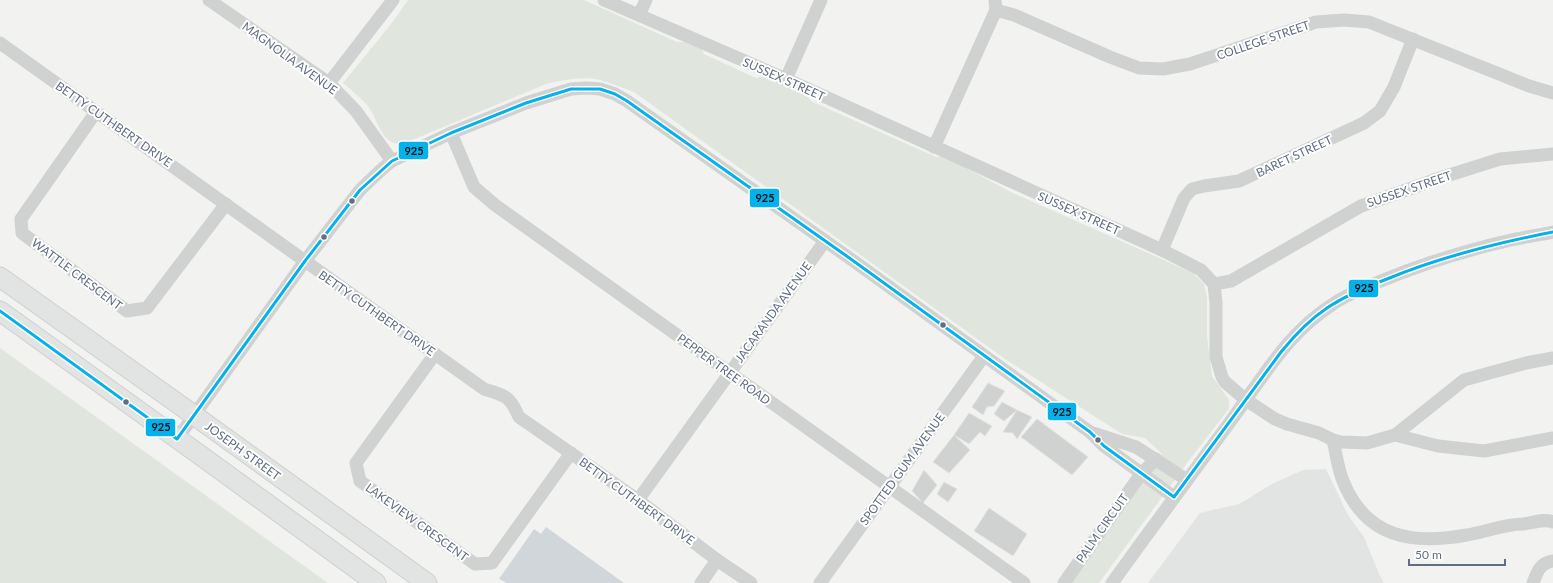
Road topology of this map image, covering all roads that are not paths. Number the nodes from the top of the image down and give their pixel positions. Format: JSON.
{"nodes":[{"id":1,"x":209,"y":0,"type":"edge"},
{"id":2,"x":393,"y":0,"type":"edge"},
{"id":3,"x":604,"y":0,"type":"edge"},
{"id":4,"x":646,"y":0,"type":"edge"},
{"id":5,"x":821,"y":0,"type":"edge"},
{"id":6,"x":996,"y":5,"type":"edge"},
{"id":7,"x":639,"y":15,"type":"junction"},
{"id":8,"x":1413,"y":39,"type":"junction"},
{"id":9,"x":0,"y":43,"type":"edge"},
{"id":10,"x":786,"y":78,"type":"junction"},
{"id":11,"x":329,"y":84,"type":"junction"},
{"id":12,"x":1553,"y":92,"type":"edge"},
{"id":13,"x":96,"y":112,"type":"junction"},
{"id":14,"x":451,"y":133,"type":"junction"},
{"id":15,"x":934,"y":147,"type":"junction"},
{"id":16,"x":1553,"y":154,"type":"edge"},
{"id":17,"x":392,"y":161,"type":"junction"},
{"id":18,"x":226,"y":204,"type":"junction"},
{"id":19,"x":1553,"y":232,"type":"edge"},
{"id":20,"x":825,"y":241,"type":"junction"},
{"id":21,"x":1162,"y":250,"type":"junction"},
{"id":22,"x":305,"y":261,"type":"junction"},
{"id":23,"x":0,"y":278,"type":"edge"},
{"id":24,"x":1214,"y":284,"type":"junction"},
{"id":25,"x":0,"y":311,"type":"edge"},
{"id":26,"x":435,"y":354,"type":"junction"},
{"id":27,"x":984,"y":356,"type":"junction"},
{"id":28,"x":1553,"y":358,"type":"edge"},
{"id":29,"x":729,"y":373,"type":"junction"},
{"id":30,"x":1246,"y":400,"type":"junction"},
{"id":31,"x":194,"y":415,"type":"junction"},
{"id":32,"x":1090,"y":432,"type":"junction"},
{"id":33,"x":1395,"y":435,"type":"junction"},
{"id":34,"x":1553,"y":438,"type":"edge"},
{"id":35,"x":177,"y":439,"type":"junction"},
{"id":36,"x":1333,"y":440,"type":"junction"},
{"id":37,"x":571,"y":453,"type":"junction"},
{"id":38,"x":1156,"y":459,"type":"junction"},
{"id":39,"x":1141,"y":474,"type":"junction"},
{"id":40,"x":1187,"y":480,"type":"junction"},
{"id":41,"x":889,"y":486,"type":"junction"},
{"id":42,"x":1174,"y":497,"type":"junction"},
{"id":43,"x":638,"y":500,"type":"junction"},
{"id":44,"x":1553,"y":522,"type":"edge"},
{"id":45,"x":717,"y":560,"type":"junction"},
{"id":46,"x":1553,"y":561,"type":"edge"},
{"id":47,"x":376,"y":583,"type":"edge"},
{"id":48,"x":427,"y":583,"type":"edge"},
{"id":49,"x":701,"y":583,"type":"edge"},
{"id":50,"x":751,"y":583,"type":"edge"},
{"id":51,"x":820,"y":583,"type":"edge"},
{"id":52,"x":1024,"y":583,"type":"edge"},
{"id":53,"x":1064,"y":583,"type":"edge"},
{"id":54,"x":1112,"y":583,"type":"edge"},
{"id":55,"x":1533,"y":583,"type":"edge"}],
"edges":[{"from":1,"to":11,"type":"street","name":"MAGNOLIA AVENUE"},
{"from":2,"to":11,"type":"street"},
{"from":3,"to":7,"type":"street","name":"SUSSEX STREET"},
{"from":4,"to":7,"type":"street"},
{"from":5,"to":10,"type":"street"},
{"from":6,"to":8,"type":"street","name":"COLLEGE STREET"},
{"from":6,"to":15,"type":"street"},
{"from":7,"to":10,"type":"street","name":"SUSSEX STREET"},
{"from":8,"to":12,"type":"street","name":"COLLEGE STREET"},
{"from":8,"to":21,"type":"street","name":"BARET STREET"},
{"from":9,"to":13,"type":"street","name":"BETTY CUTHBERT DRIVE"},
{"from":10,"to":15,"type":"street","name":"SUSSEX STREET"},
{"from":11,"to":17,"type":"street","name":"MAGNOLIA AVENUE"},
{"from":13,"to":18,"type":"street","name":"BETTY CUTHBERT DRIVE"},
{"from":13,"to":18,"type":"street","name":"WATTLE CRESCENT"},
{"from":14,"to":17,"type":"street"},
{"from":14,"to":20,"type":"street"},
{"from":14,"to":29,"type":"street","name":"PEPPER TREE ROAD"},
{"from":15,"to":21,"type":"street","name":"SUSSEX STREET"},
{"from":16,"to":24,"type":"street","name":"SUSSEX STREET"},
{"from":17,"to":22,"type":"street"},
{"from":18,"to":22,"type":"street","name":"BETTY CUTHBERT DRIVE"},
{"from":19,"to":30,"type":"street"},
{"from":20,"to":27,"type":"street"},
{"from":20,"to":29,"type":"street","name":"JACARANDA AVENUE"},
{"from":21,"to":24,"type":"street","name":"SUSSEX STREET"},
{"from":22,"to":26,"type":"street","name":"BETTY CUTHBERT DRIVE"},
{"from":22,"to":31,"type":"street"},
{"from":23,"to":31,"type":"highway","name":"JOSEPH STREET"},
{"from":24,"to":30,"type":"street"},
{"from":25,"to":35,"type":"highway"},
{"from":26,"to":37,"type":"street","name":"BETTY CUTHBERT DRIVE"},
{"from":26,"to":37,"type":"street","name":"LAKEVIEW CRESCENT"},
{"from":27,"to":32,"type":"street"},
{"from":27,"to":41,"type":"street","name":"SPOTTED GUM AVENUE"},
{"from":28,"to":33,"type":"street"},
{"from":29,"to":41,"type":"street","name":"PEPPER TREE ROAD"},
{"from":29,"to":43,"type":"street","name":"JACARANDA AVENUE"},
{"from":30,"to":36,"type":"street"},
{"from":30,"to":40,"type":"street"},
{"from":31,"to":35,"type":"street"},
{"from":31,"to":48,"type":"highway","name":"JOSEPH STREET"},
{"from":32,"to":38,"type":"street"},
{"from":32,"to":39,"type":"street"},
{"from":33,"to":34,"type":"street"},
{"from":33,"to":36,"type":"street"},
{"from":35,"to":47,"type":"highway"},
{"from":36,"to":44,"type":"street"},
{"from":37,"to":43,"type":"street","name":"BETTY CUTHBERT DRIVE"},
{"from":38,"to":39,"type":"street","name":"PALM CIRCUIT"},
{"from":38,"to":40,"type":"street"},
{"from":39,"to":42,"type":"street"},
{"from":39,"to":53,"type":"street","name":"PALM CIRCUIT"},
{"from":40,"to":42,"type":"street"},
{"from":41,"to":51,"type":"street","name":"SPOTTED GUM AVENUE"},
{"from":41,"to":52,"type":"street","name":"PEPPER TREE ROAD"},
{"from":42,"to":54,"type":"street"},
{"from":43,"to":45,"type":"street","name":"BETTY CUTHBERT DRIVE"},
{"from":45,"to":49,"type":"street"},
{"from":45,"to":50,"type":"street","name":"BETTY CUTHBERT DRIVE"},
{"from":46,"to":55,"type":"street"}]}
